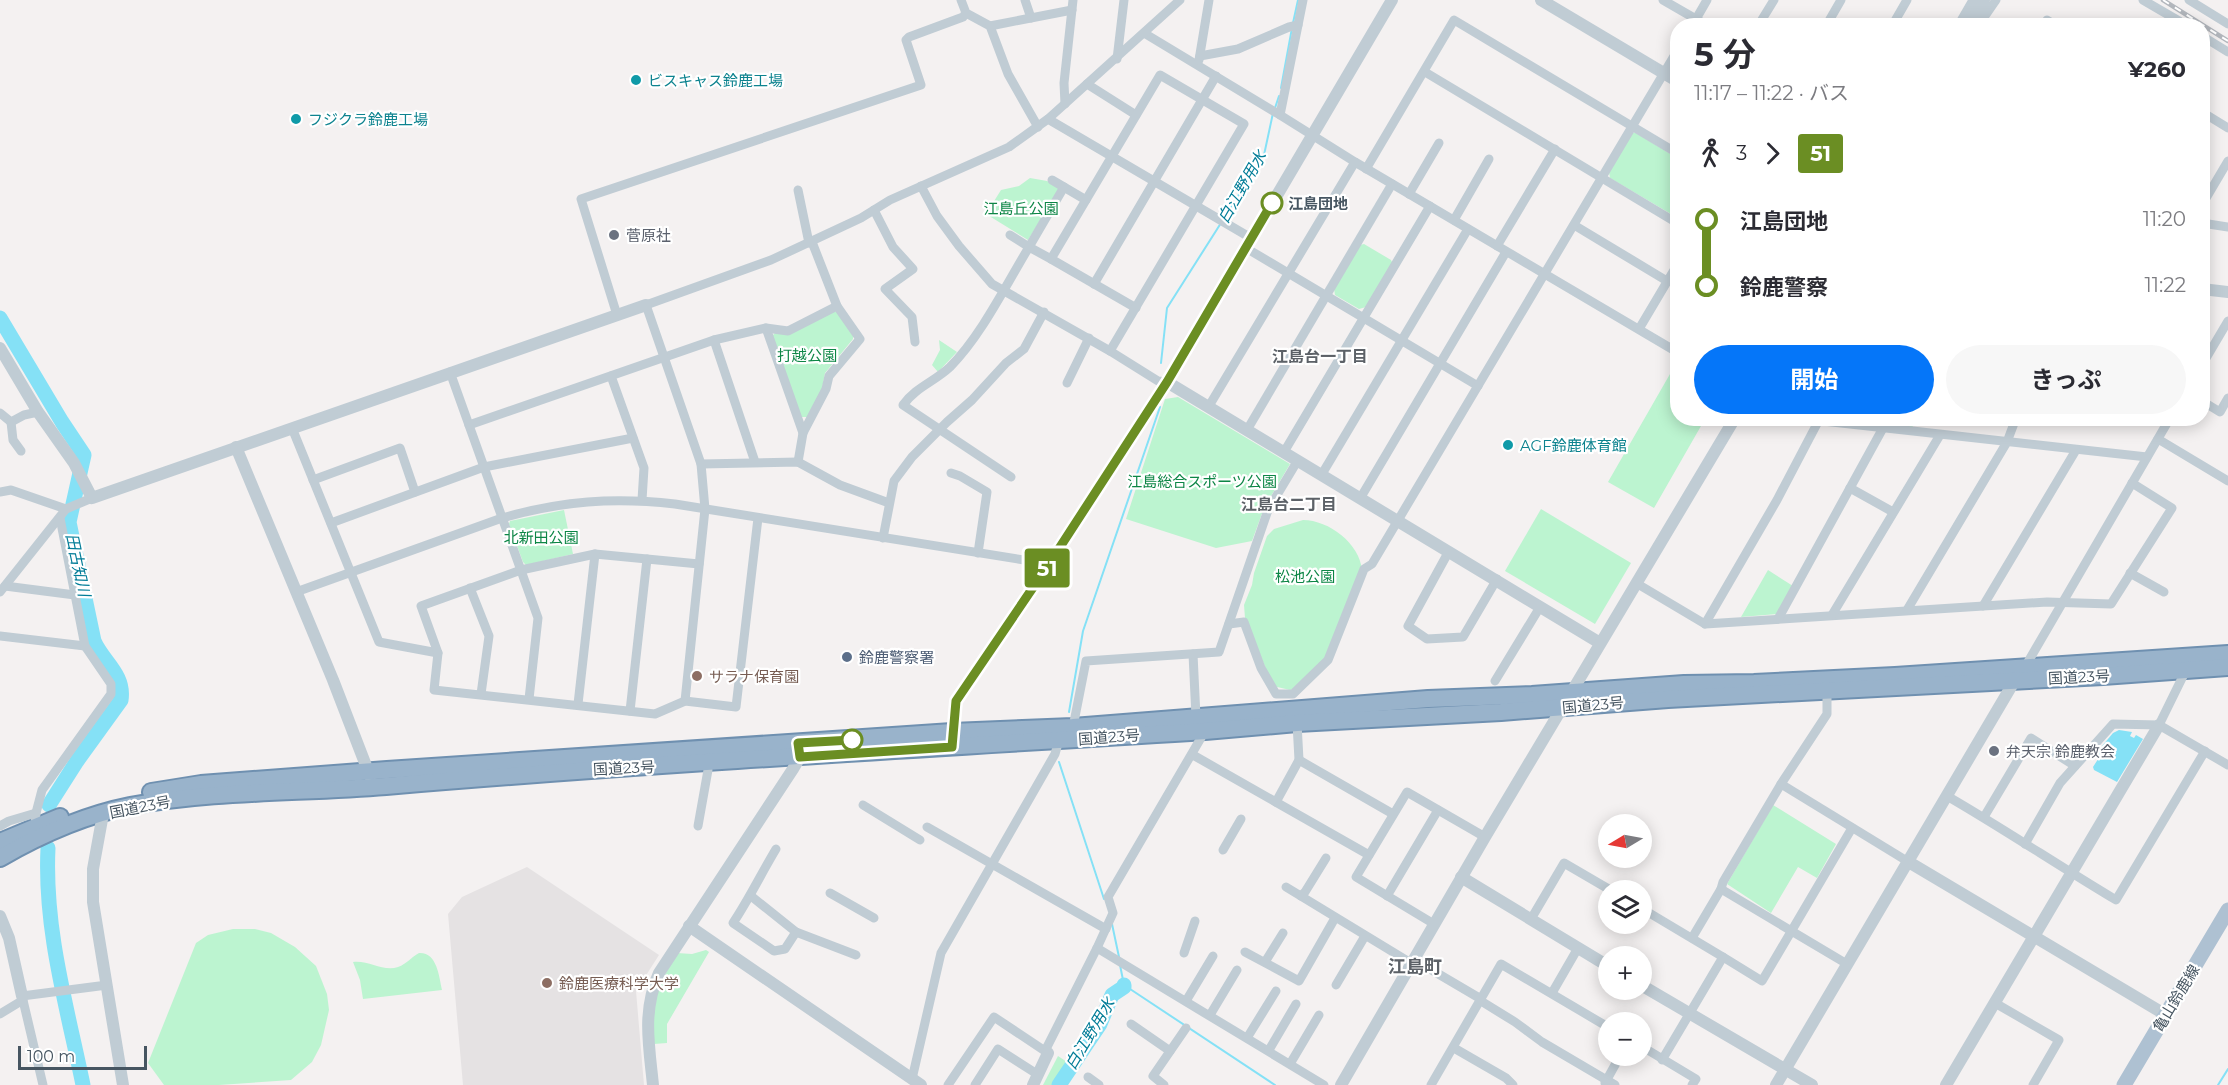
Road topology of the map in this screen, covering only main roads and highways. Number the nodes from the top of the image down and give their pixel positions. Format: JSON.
{"nodes":[{"id":1,"x":2228,"y":654,"type":"edge"},
{"id":2,"x":2228,"y":667,"type":"edge"},
{"id":3,"x":1201,"y":724,"type":"junction"},
{"id":4,"x":952,"y":740,"type":"junction"},
{"id":5,"x":371,"y":779,"type":"junction"},
{"id":6,"x":0,"y":842,"type":"edge"},
{"id":7,"x":0,"y":858,"type":"edge"},
{"id":8,"x":2228,"y":910,"type":"edge"},
{"id":9,"x":2124,"y":1085,"type":"edge"}],
"edges":[{"from":1,"to":3,"type":"highway","name":"国道23号"},
{"from":2,"to":3,"type":"highway","name":"国道23号"},
{"from":3,"to":4,"type":"highway","name":"国道23号"},
{"from":3,"to":4,"type":"highway","name":"国道23号"},
{"from":4,"to":5,"type":"highway","name":"国道23号"},
{"from":5,"to":6,"type":"highway","name":"国道23号"},
{"from":5,"to":7,"type":"highway","name":"国道23号"},
{"from":8,"to":9,"type":"main road","name":"亀山鈴鹿線"}]}
